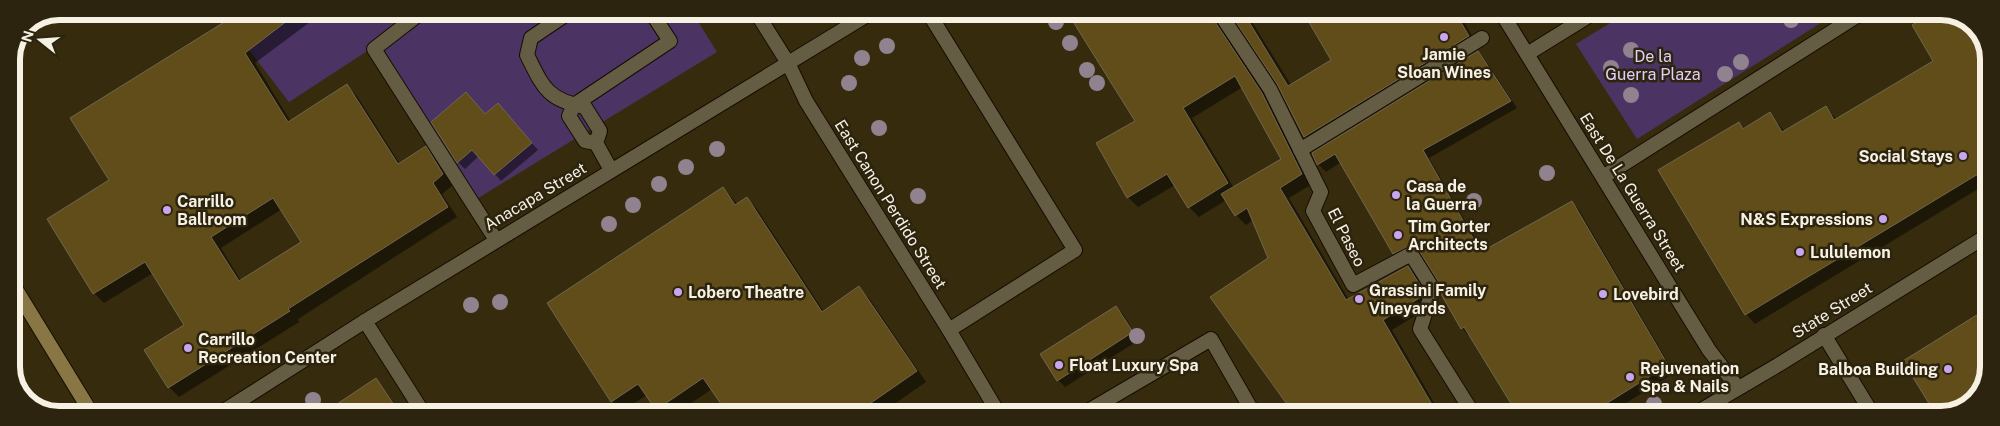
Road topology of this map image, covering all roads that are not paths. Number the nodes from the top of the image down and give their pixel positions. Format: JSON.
{"nodes":[{"id":1,"x":412,"y":20,"type":"edge"},
{"id":2,"x":559,"y":20,"type":"edge"},
{"id":3,"x":656,"y":20,"type":"edge"},
{"id":4,"x":761,"y":20,"type":"edge"},
{"id":5,"x":859,"y":20,"type":"edge"},
{"id":6,"x":933,"y":20,"type":"edge"},
{"id":7,"x":1224,"y":20,"type":"edge"},
{"id":8,"x":1506,"y":20,"type":"edge"},
{"id":9,"x":1582,"y":20,"type":"edge"},
{"id":10,"x":1851,"y":20,"type":"edge"},
{"id":11,"x":1482,"y":38,"type":"dead end"},
{"id":12,"x":1527,"y":54,"type":"junction"},
{"id":13,"x":788,"y":63,"type":"junction"},
{"id":14,"x":574,"y":105,"type":"junction"},
{"id":15,"x":1300,"y":150,"type":"junction"},
{"id":16,"x":612,"y":170,"type":"junction"},
{"id":17,"x":1603,"y":177,"type":"junction"},
{"id":18,"x":1980,"y":239,"type":"edge"},
{"id":19,"x":496,"y":240,"type":"junction"},
{"id":20,"x":20,"y":296,"type":"edge"},
{"id":21,"x":365,"y":321,"type":"junction"},
{"id":22,"x":949,"y":330,"type":"junction"},
{"id":23,"x":1824,"y":335,"type":"junction"},
{"id":24,"x":1738,"y":388,"type":"junction"},
{"id":25,"x":87,"y":406,"type":"edge"},
{"id":26,"x":232,"y":406,"type":"edge"},
{"id":27,"x":419,"y":406,"type":"edge"},
{"id":28,"x":990,"y":406,"type":"edge"},
{"id":29,"x":1096,"y":406,"type":"edge"},
{"id":30,"x":1249,"y":406,"type":"edge"},
{"id":31,"x":1469,"y":406,"type":"edge"},
{"id":32,"x":1708,"y":406,"type":"edge"},
{"id":33,"x":1868,"y":406,"type":"edge"}],
"edges":[{"from":1,"to":19,"type":"street"},
{"from":2,"to":14,"type":"street"},
{"from":3,"to":14,"type":"street"},
{"from":4,"to":13,"type":"street","name":"East Canon Perdido Street"},
{"from":5,"to":13,"type":"street","name":"Anacapa Street"},
{"from":6,"to":22,"type":"street"},
{"from":7,"to":15,"type":"street","name":"El Paseo"},
{"from":8,"to":12,"type":"street","name":"East De La Guerra Street"},
{"from":9,"to":12,"type":"street"},
{"from":10,"to":17,"type":"street"},
{"from":11,"to":15,"type":"street"},
{"from":12,"to":17,"type":"street","name":"East De La Guerra Street"},
{"from":13,"to":16,"type":"street","name":"Anacapa Street"},
{"from":13,"to":22,"type":"street","name":"East Canon Perdido Street"},
{"from":14,"to":16,"type":"street"},
{"from":15,"to":31,"type":"street","name":"El Paseo"},
{"from":16,"to":19,"type":"street","name":"Anacapa Street"},
{"from":17,"to":24,"type":"street","name":"East De La Guerra Street"},
{"from":18,"to":23,"type":"street","name":"State Street"},
{"from":19,"to":21,"type":"street","name":"Anacapa Street"},
{"from":20,"to":25,"type":"main road"},
{"from":21,"to":26,"type":"street","name":"Anacapa Street"},
{"from":21,"to":27,"type":"street"},
{"from":22,"to":28,"type":"street","name":"East Canon Perdido Street"},
{"from":23,"to":24,"type":"street","name":"State Street"},
{"from":23,"to":33,"type":"street"},
{"from":24,"to":32,"type":"street","name":"State Street"},
{"from":29,"to":30,"type":"street"}]}
